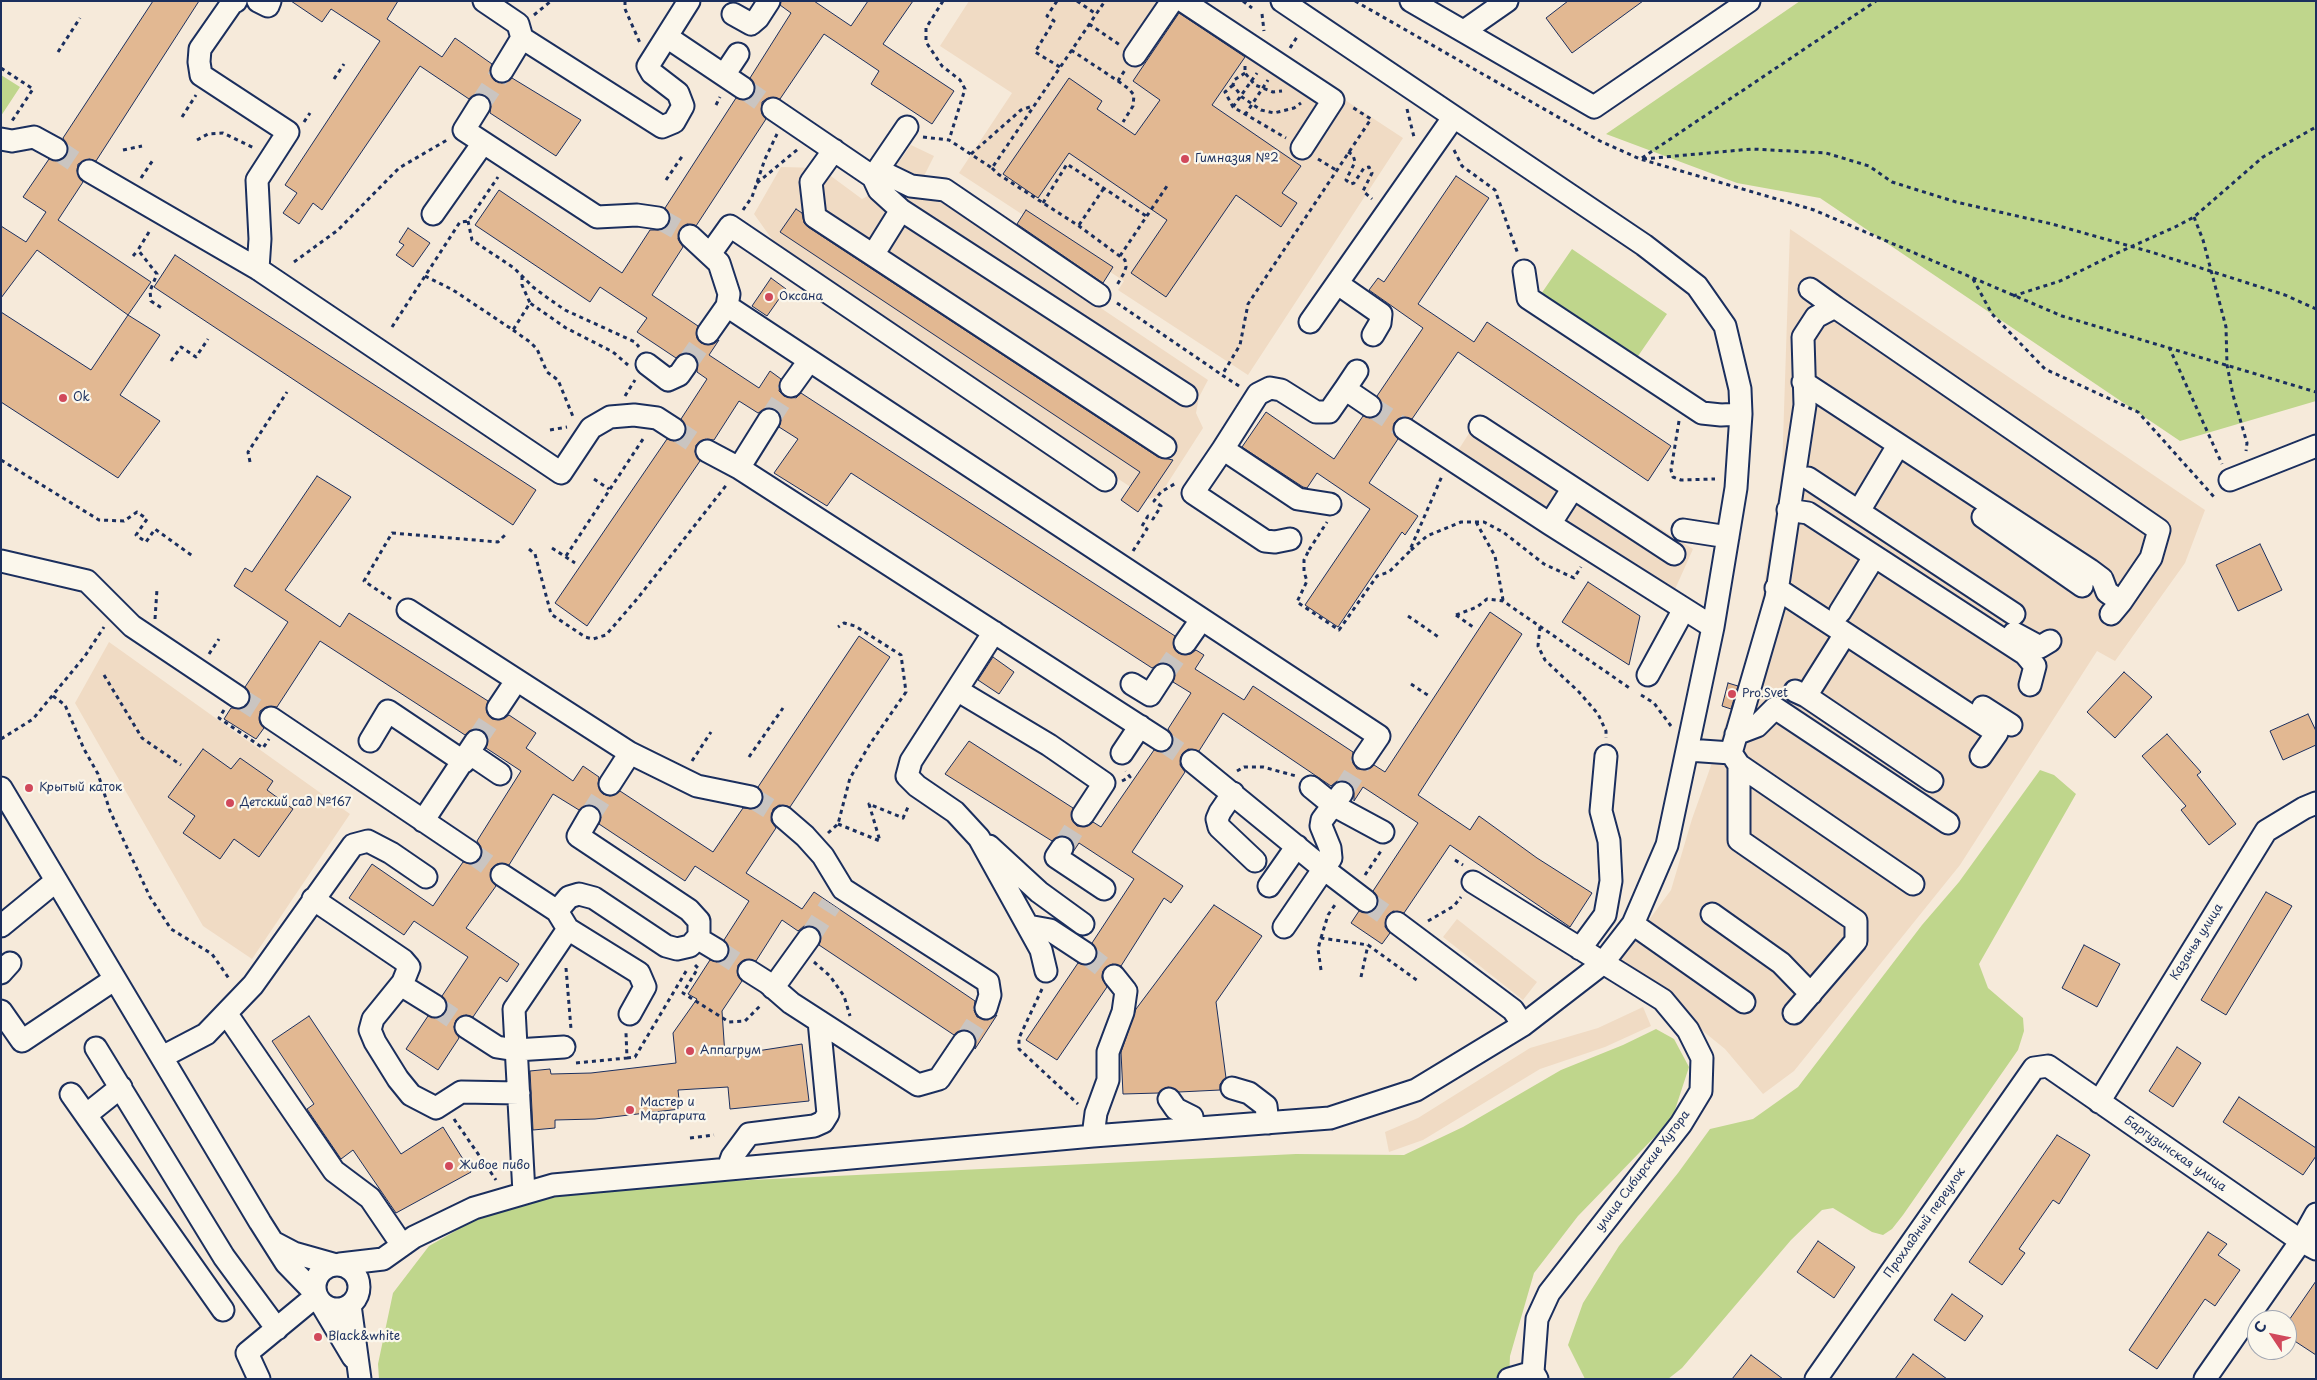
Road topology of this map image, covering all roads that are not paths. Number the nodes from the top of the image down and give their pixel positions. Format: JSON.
{"nodes":[{"id":1,"x":236,"y":1,"type":"edge"},
{"id":2,"x":258,"y":1,"type":"edge"},
{"id":3,"x":270,"y":1,"type":"edge"},
{"id":4,"x":484,"y":1,"type":"edge"},
{"id":5,"x":689,"y":1,"type":"edge"},
{"id":6,"x":769,"y":1,"type":"edge"},
{"id":7,"x":1172,"y":1,"type":"edge"},
{"id":8,"x":1183,"y":1,"type":"edge"},
{"id":9,"x":1282,"y":1,"type":"edge"},
{"id":10,"x":1411,"y":1,"type":"edge"},
{"id":11,"x":1507,"y":1,"type":"edge"},
{"id":12,"x":1749,"y":1,"type":"edge"},
{"id":13,"x":733,"y":14,"type":"dead end"},
{"id":14,"x":1464,"y":32,"type":"junction"},
{"id":15,"x":666,"y":37,"type":"junction"},
{"id":16,"x":522,"y":38,"type":"junction"},
{"id":17,"x":738,"y":54,"type":"dead end"},
{"id":18,"x":1132,"y":60,"type":"road end"},
{"id":19,"x":502,"y":72,"type":"tunnel mouth"},
{"id":20,"x":724,"y":75,"type":"junction"},
{"id":21,"x":743,"y":88,"type":"tunnel mouth"},
{"id":22,"x":479,"y":106,"type":"tunnel mouth"},
{"id":23,"x":780,"y":113,"type":"tunnel mouth"},
{"id":24,"x":1453,"y":118,"type":"junction"},
{"id":25,"x":905,"y":130,"type":"road end"},
{"id":26,"x":5,"y":132,"type":"edge"},
{"id":27,"x":483,"y":143,"type":"junction"},
{"id":28,"x":1302,"y":148,"type":"road end"},
{"id":29,"x":56,"y":149,"type":"tunnel mouth"},
{"id":30,"x":834,"y":150,"type":"junction"},
{"id":31,"x":89,"y":171,"type":"tunnel mouth"},
{"id":32,"x":876,"y":173,"type":"junction"},
{"id":33,"x":901,"y":210,"type":"junction"},
{"id":34,"x":433,"y":214,"type":"dead end"},
{"id":35,"x":658,"y":218,"type":"tunnel mouth"},
{"id":36,"x":690,"y":236,"type":"tunnel mouth"},
{"id":37,"x":710,"y":254,"type":"junction"},
{"id":38,"x":873,"y":255,"type":"junction"},
{"id":39,"x":258,"y":269,"type":"junction"},
{"id":40,"x":1524,"y":271,"type":"road end"},
{"id":41,"x":1338,"y":284,"type":"junction"},
{"id":42,"x":1810,"y":289,"type":"dead end"},
{"id":43,"x":1109,"y":294,"type":"road end"},
{"id":44,"x":727,"y":306,"type":"junction"},
{"id":45,"x":1835,"y":307,"type":"junction"},
{"id":46,"x":1310,"y":322,"type":"dead end"},
{"id":47,"x":708,"y":333,"type":"tunnel mouth"},
{"id":48,"x":1372,"y":335,"type":"dead end"},
{"id":49,"x":809,"y":361,"type":"junction"},
{"id":50,"x":686,"y":365,"type":"tunnel mouth"},
{"id":51,"x":638,"y":371,"type":"road end"},
{"id":52,"x":1357,"y":371,"type":"dead end"},
{"id":53,"x":1804,"y":382,"type":"junction"},
{"id":54,"x":791,"y":386,"type":"tunnel mouth"},
{"id":55,"x":1345,"y":389,"type":"junction"},
{"id":56,"x":1186,"y":395,"type":"dead end"},
{"id":57,"x":1805,"y":405,"type":"junction"},
{"id":58,"x":1370,"y":406,"type":"tunnel mouth"},
{"id":59,"x":1741,"y":414,"type":"junction"},
{"id":60,"x":769,"y":420,"type":"tunnel mouth"},
{"id":61,"x":1480,"y":427,"type":"dead end"},
{"id":62,"x":674,"y":429,"type":"tunnel mouth"},
{"id":63,"x":1405,"y":429,"type":"tunnel mouth"},
{"id":64,"x":2316,"y":446,"type":"edge"},
{"id":65,"x":1165,"y":447,"type":"dead end"},
{"id":66,"x":1223,"y":449,"type":"junction"},
{"id":67,"x":707,"y":451,"type":"tunnel mouth"},
{"id":68,"x":1893,"y":454,"type":"junction"},
{"id":69,"x":739,"y":468,"type":"junction"},
{"id":70,"x":2237,"y":477,"type":"road end"},
{"id":71,"x":1808,"y":478,"type":"dead end"},
{"id":72,"x":1104,"y":480,"type":"dead end"},
{"id":73,"x":1573,"y":488,"type":"junction"},
{"id":74,"x":1789,"y":503,"type":"junction"},
{"id":75,"x":1858,"y":511,"type":"junction"},
{"id":76,"x":1328,"y":515,"type":"road end"},
{"id":77,"x":1550,"y":524,"type":"junction"},
{"id":78,"x":1683,"y":530,"type":"dead end"},
{"id":79,"x":1728,"y":536,"type":"junction"},
{"id":80,"x":1290,"y":539,"type":"dead end"},
{"id":81,"x":1674,"y":554,"type":"dead end"},
{"id":82,"x":1874,"y":557,"type":"junction"},
{"id":83,"x":1,"y":561,"type":"edge"},
{"id":84,"x":2082,"y":586,"type":"dead end"},
{"id":85,"x":1802,"y":587,"type":"dead end"},
{"id":86,"x":1776,"y":593,"type":"junction"},
{"id":87,"x":1684,"y":608,"type":"junction"},
{"id":88,"x":408,"y":610,"type":"dead end"},
{"id":89,"x":1840,"y":612,"type":"junction"},
{"id":90,"x":2014,"y":614,"type":"dead end"},
{"id":91,"x":1201,"y":620,"type":"junction"},
{"id":92,"x":1713,"y":627,"type":"junction"},
{"id":93,"x":994,"y":632,"type":"junction"},
{"id":94,"x":2050,"y":641,"type":"dead end"},
{"id":95,"x":1840,"y":642,"type":"junction"},
{"id":96,"x":1185,"y":643,"type":"tunnel mouth"},
{"id":97,"x":1163,"y":675,"type":"tunnel mouth"},
{"id":98,"x":1648,"y":676,"type":"dead end"},
{"id":99,"x":516,"y":681,"type":"junction"},
{"id":100,"x":1132,"y":684,"type":"dead end"},
{"id":101,"x":1750,"y":684,"type":"junction"},
{"id":102,"x":2030,"y":685,"type":"dead end"},
{"id":103,"x":958,"y":690,"type":"junction"},
{"id":104,"x":236,"y":696,"type":"tunnel mouth"},
{"id":105,"x":498,"y":708,"type":"tunnel mouth"},
{"id":106,"x":275,"y":721,"type":"tunnel mouth"},
{"id":107,"x":2011,"y":725,"type":"dead end"},
{"id":108,"x":1140,"y":726,"type":"junction"},
{"id":109,"x":1976,"y":730,"type":"dead end"},
{"id":110,"x":1161,"y":740,"type":"tunnel mouth"},
{"id":111,"x":370,"y":741,"type":"dead end"},
{"id":112,"x":1688,"y":750,"type":"junction"},
{"id":113,"x":1736,"y":751,"type":"junction"},
{"id":114,"x":469,"y":752,"type":"junction"},
{"id":115,"x":1122,"y":752,"type":"dead end"},
{"id":116,"x":630,"y":753,"type":"junction"},
{"id":117,"x":1606,"y":756,"type":"road end"},
{"id":118,"x":1981,"y":756,"type":"dead end"},
{"id":119,"x":1364,"y":758,"type":"tunnel mouth"},
{"id":120,"x":1192,"y":760,"type":"tunnel mouth"},
{"id":121,"x":500,"y":774,"type":"dead end"},
{"id":122,"x":1304,"y":781,"type":"road end"},
{"id":123,"x":1932,"y":781,"type":"dead end"},
{"id":124,"x":610,"y":784,"type":"tunnel mouth"},
{"id":125,"x":1902,"y":784,"type":"dead end"},
{"id":126,"x":1,"y":788,"type":"edge"},
{"id":127,"x":1227,"y":788,"type":"junction"},
{"id":128,"x":751,"y":797,"type":"tunnel mouth"},
{"id":129,"x":1338,"y":799,"type":"junction"},
{"id":130,"x":2316,"y":803,"type":"edge"},
{"id":131,"x":1083,"y":815,"type":"tunnel mouth"},
{"id":132,"x":589,"y":817,"type":"tunnel mouth"},
{"id":133,"x":783,"y":817,"type":"tunnel mouth"},
{"id":134,"x":423,"y":822,"type":"junction"},
{"id":135,"x":1948,"y":823,"type":"dead end"},
{"id":136,"x":1384,"y":832,"type":"dead end"},
{"id":137,"x":979,"y":838,"type":"junction"},
{"id":138,"x":1297,"y":846,"type":"junction"},
{"id":139,"x":1062,"y":848,"type":"dead end"},
{"id":140,"x":470,"y":852,"type":"tunnel mouth"},
{"id":141,"x":1255,"y":861,"type":"dead end"},
{"id":142,"x":1324,"y":869,"type":"junction"},
{"id":143,"x":502,"y":875,"type":"tunnel mouth"},
{"id":144,"x":426,"y":877,"type":"dead end"},
{"id":145,"x":56,"y":881,"type":"junction"},
{"id":146,"x":1473,"y":882,"type":"dead end"},
{"id":147,"x":1913,"y":884,"type":"dead end"},
{"id":148,"x":1269,"y":886,"type":"dead end"},
{"id":149,"x":1104,"y":889,"type":"dead end"},
{"id":150,"x":314,"y":899,"type":"junction"},
{"id":151,"x":1366,"y":901,"type":"tunnel mouth"},
{"id":152,"x":1712,"y":914,"type":"dead end"},
{"id":153,"x":563,"y":920,"type":"junction"},
{"id":154,"x":1084,"y":924,"type":"dead end"},
{"id":155,"x":1633,"y":924,"type":"junction"},
{"id":156,"x":1,"y":926,"type":"edge"},
{"id":157,"x":1028,"y":926,"type":"junction"},
{"id":158,"x":1284,"y":927,"type":"dead end"},
{"id":159,"x":1403,"y":927,"type":"tunnel mouth"},
{"id":160,"x":698,"y":938,"type":"junction"},
{"id":161,"x":804,"y":945,"type":"tunnel mouth"},
{"id":162,"x":1580,"y":949,"type":"junction"},
{"id":163,"x":717,"y":950,"type":"tunnel mouth"},
{"id":164,"x":1085,"y":953,"type":"tunnel mouth"},
{"id":165,"x":1602,"y":964,"type":"junction"},
{"id":166,"x":749,"y":971,"type":"tunnel mouth"},
{"id":167,"x":1046,"y":971,"type":"road end"},
{"id":168,"x":1114,"y":976,"type":"tunnel mouth"},
{"id":169,"x":115,"y":980,"type":"junction"},
{"id":170,"x":400,"y":985,"type":"junction"},
{"id":171,"x":773,"y":988,"type":"junction"},
{"id":172,"x":1811,"y":994,"type":"junction"},
{"id":173,"x":1744,"y":1002,"type":"dead end"},
{"id":174,"x":233,"y":1005,"type":"junction"},
{"id":175,"x":435,"y":1006,"type":"tunnel mouth"},
{"id":176,"x":986,"y":1008,"type":"tunnel mouth"},
{"id":177,"x":1,"y":1012,"type":"edge"},
{"id":178,"x":1794,"y":1013,"type":"dead end"},
{"id":179,"x":630,"y":1014,"type":"road end"},
{"id":180,"x":819,"y":1021,"type":"junction"},
{"id":181,"x":1523,"y":1025,"type":"junction"},
{"id":182,"x":466,"y":1027,"type":"tunnel mouth"},
{"id":183,"x":964,"y":1042,"type":"tunnel mouth"},
{"id":184,"x":570,"y":1046,"type":"road end"},
{"id":185,"x":96,"y":1048,"type":"dead end"},
{"id":186,"x":516,"y":1050,"type":"junction"},
{"id":187,"x":162,"y":1057,"type":"junction"},
{"id":188,"x":2034,"y":1068,"type":"joint"},
{"id":189,"x":121,"y":1087,"type":"junction"},
{"id":190,"x":1232,"y":1088,"type":"dead end"},
{"id":191,"x":519,"y":1093,"type":"junction"},
{"id":192,"x":71,"y":1094,"type":"dead end"},
{"id":193,"x":1169,"y":1100,"type":"dead end"},
{"id":194,"x":2099,"y":1102,"type":"junction"},
{"id":195,"x":86,"y":1115,"type":"junction"},
{"id":196,"x":1268,"y":1123,"type":"junction"},
{"id":197,"x":1194,"y":1128,"type":"junction"},
{"id":198,"x":1093,"y":1136,"type":"junction"},
{"id":199,"x":728,"y":1168,"type":"junction"},
{"id":200,"x":524,"y":1193,"type":"junction"},
{"id":201,"x":2316,"y":1214,"type":"edge"},
{"id":202,"x":273,"y":1242,"type":"junction"},
{"id":203,"x":402,"y":1245,"type":"junction"},
{"id":204,"x":2308,"y":1245,"type":"edge"},
{"id":205,"x":383,"y":1260,"type":"junction"},
{"id":206,"x":337,"y":1264,"type":"junction"},
{"id":207,"x":318,"y":1298,"type":"junction"},
{"id":208,"x":354,"y":1299,"type":"junction"},
{"id":209,"x":223,"y":1310,"type":"dead end"},
{"id":210,"x":277,"y":1329,"type":"junction"},
{"id":211,"x":359,"y":1372,"type":"edge"},
{"id":212,"x":1535,"y":1375,"type":"edge"},
{"id":213,"x":259,"y":1379,"type":"edge"},
{"id":214,"x":1509,"y":1379,"type":"edge"},
{"id":215,"x":1816,"y":1379,"type":"edge"},
{"id":216,"x":2205,"y":1379,"type":"edge"}],
"edges":[{"from":1,"to":39,"type":"street"},
{"from":2,"to":3,"type":"street"},
{"from":4,"to":16,"type":"street"},
{"from":5,"to":15,"type":"street"},
{"from":6,"to":13,"type":"street"},
{"from":7,"to":18,"type":"street"},
{"from":8,"to":28,"type":"street"},
{"from":9,"to":24,"type":"street"},
{"from":10,"to":14,"type":"street"},
{"from":11,"to":14,"type":"street"},
{"from":12,"to":14,"type":"street"},
{"from":15,"to":16,"type":"street"},
{"from":15,"to":20,"type":"street"},
{"from":16,"to":19,"type":"street"},
{"from":17,"to":20,"type":"street"},
{"from":20,"to":21,"type":"street"},
{"from":22,"to":27,"type":"street"},
{"from":23,"to":30,"type":"street"},
{"from":24,"to":41,"type":"street"},
{"from":24,"to":59,"type":"street"},
{"from":25,"to":32,"type":"street"},
{"from":26,"to":29,"type":"street"},
{"from":27,"to":34,"type":"street"},
{"from":27,"to":35,"type":"street"},
{"from":30,"to":32,"type":"street"},
{"from":30,"to":38,"type":"street"},
{"from":31,"to":39,"type":"street"},
{"from":32,"to":33,"type":"street"},
{"from":32,"to":43,"type":"street"},
{"from":33,"to":38,"type":"street"},
{"from":33,"to":56,"type":"street"},
{"from":36,"to":37,"type":"street"},
{"from":37,"to":44,"type":"street"},
{"from":37,"to":72,"type":"street"},
{"from":38,"to":65,"type":"street"},
{"from":39,"to":62,"type":"street"},
{"from":40,"to":59,"type":"street"},
{"from":41,"to":46,"type":"street"},
{"from":41,"to":48,"type":"street"},
{"from":42,"to":45,"type":"street"},
{"from":44,"to":47,"type":"street"},
{"from":44,"to":49,"type":"street"},
{"from":45,"to":53,"type":"street"},
{"from":45,"to":53,"type":"street"},
{"from":49,"to":54,"type":"street"},
{"from":49,"to":91,"type":"street"},
{"from":50,"to":51,"type":"street"},
{"from":52,"to":55,"type":"street"},
{"from":53,"to":57,"type":"street"},
{"from":55,"to":58,"type":"street"},
{"from":55,"to":66,"type":"street"},
{"from":57,"to":68,"type":"street"},
{"from":57,"to":74,"type":"street"},
{"from":59,"to":79,"type":"street"},
{"from":60,"to":69,"type":"street"},
{"from":61,"to":73,"type":"street"},
{"from":63,"to":77,"type":"street"},
{"from":64,"to":70,"type":"street"},
{"from":66,"to":76,"type":"street"},
{"from":66,"to":80,"type":"street"},
{"from":67,"to":69,"type":"street"},
{"from":68,"to":75,"type":"street"},
{"from":68,"to":84,"type":"street"},
{"from":69,"to":93,"type":"street"},
{"from":71,"to":75,"type":"street"},
{"from":73,"to":77,"type":"street"},
{"from":73,"to":81,"type":"street"},
{"from":74,"to":82,"type":"street"},
{"from":74,"to":86,"type":"street"},
{"from":74,"to":94,"type":"street"},
{"from":75,"to":90,"type":"street"},
{"from":77,"to":87,"type":"street"},
{"from":78,"to":79,"type":"street"},
{"from":79,"to":92,"type":"street"},
{"from":82,"to":89,"type":"street"},
{"from":82,"to":102,"type":"street"},
{"from":83,"to":104,"type":"street"},
{"from":85,"to":89,"type":"street"},
{"from":86,"to":95,"type":"street"},
{"from":86,"to":101,"type":"street"},
{"from":86,"to":118,"type":"street"},
{"from":87,"to":92,"type":"street"},
{"from":87,"to":98,"type":"street"},
{"from":88,"to":99,"type":"street"},
{"from":89,"to":107,"type":"street"},
{"from":91,"to":96,"type":"street"},
{"from":91,"to":119,"type":"street"},
{"from":92,"to":112,"type":"street"},
{"from":93,"to":103,"type":"street"},
{"from":93,"to":108,"type":"street"},
{"from":95,"to":109,"type":"street"},
{"from":95,"to":123,"type":"street"},
{"from":97,"to":100,"type":"street"},
{"from":99,"to":105,"type":"street"},
{"from":99,"to":116,"type":"street"},
{"from":101,"to":113,"type":"street"},
{"from":101,"to":125,"type":"street"},
{"from":103,"to":131,"type":"street"},
{"from":103,"to":137,"type":"street"},
{"from":106,"to":134,"type":"street"},
{"from":108,"to":110,"type":"street"},
{"from":108,"to":115,"type":"street"},
{"from":111,"to":114,"type":"street"},
{"from":112,"to":113,"type":"street"},
{"from":112,"to":155,"type":"street"},
{"from":113,"to":135,"type":"street"},
{"from":113,"to":147,"type":"street"},
{"from":113,"to":172,"type":"street"},
{"from":114,"to":121,"type":"street"},
{"from":114,"to":134,"type":"street"},
{"from":116,"to":124,"type":"street"},
{"from":116,"to":128,"type":"street"},
{"from":117,"to":162,"type":"street"},
{"from":120,"to":127,"type":"street"},
{"from":122,"to":129,"type":"street"},
{"from":126,"to":145,"type":"street"},
{"from":127,"to":138,"type":"street"},
{"from":127,"to":141,"type":"street"},
{"from":129,"to":136,"type":"street"},
{"from":129,"to":142,"type":"street"},
{"from":130,"to":194,"type":"street","name":"Казачья улица"},
{"from":132,"to":160,"type":"street"},
{"from":133,"to":176,"type":"street"},
{"from":134,"to":140,"type":"street"},
{"from":137,"to":154,"type":"street"},
{"from":137,"to":157,"type":"street"},
{"from":138,"to":142,"type":"street"},
{"from":138,"to":148,"type":"street"},
{"from":139,"to":149,"type":"street"},
{"from":142,"to":151,"type":"street"},
{"from":142,"to":158,"type":"street"},
{"from":143,"to":153,"type":"street"},
{"from":144,"to":150,"type":"street"},
{"from":145,"to":156,"type":"street"},
{"from":145,"to":169,"type":"street"},
{"from":146,"to":162,"type":"street","name":"улица Сибирские Хутора"},
{"from":150,"to":170,"type":"street"},
{"from":150,"to":174,"type":"street"},
{"from":152,"to":172,"type":"street"},
{"from":153,"to":160,"type":"street"},
{"from":153,"to":179,"type":"street"},
{"from":153,"to":186,"type":"street"},
{"from":155,"to":165,"type":"street"},
{"from":155,"to":173,"type":"street"},
{"from":157,"to":164,"type":"street"},
{"from":157,"to":167,"type":"street"},
{"from":159,"to":181,"type":"street"},
{"from":160,"to":163,"type":"street"},
{"from":161,"to":171,"type":"street"},
{"from":162,"to":165,"type":"street","name":"улица Сибирские Хутора"},
{"from":165,"to":181,"type":"street"},
{"from":165,"to":212,"type":"street","name":"улица Сибирские Хутора"},
{"from":166,"to":171,"type":"street"},
{"from":168,"to":198,"type":"street"},
{"from":169,"to":177,"type":"street"},
{"from":169,"to":187,"type":"street"},
{"from":170,"to":175,"type":"street"},
{"from":170,"to":191,"type":"street"},
{"from":171,"to":180,"type":"street"},
{"from":172,"to":178,"type":"street"},
{"from":174,"to":187,"type":"street"},
{"from":174,"to":203,"type":"street"},
{"from":180,"to":183,"type":"street"},
{"from":180,"to":199,"type":"street"},
{"from":181,"to":196,"type":"street"},
{"from":182,"to":186,"type":"street"},
{"from":184,"to":186,"type":"street"},
{"from":185,"to":189,"type":"street"},
{"from":186,"to":191,"type":"street"},
{"from":187,"to":202,"type":"street"},
{"from":188,"to":194,"type":"street","name":"Баргузинская улица"},
{"from":188,"to":215,"type":"street","name":"Прохладный переулок"},
{"from":189,"to":195,"type":"street"},
{"from":189,"to":210,"type":"street"},
{"from":190,"to":196,"type":"street"},
{"from":191,"to":200,"type":"street"},
{"from":192,"to":195,"type":"street"},
{"from":193,"to":197,"type":"street"},
{"from":194,"to":204,"type":"street","name":"Баргузинская улица"},
{"from":195,"to":209,"type":"street"},
{"from":196,"to":197,"type":"street"},
{"from":197,"to":198,"type":"street"},
{"from":198,"to":199,"type":"street"},
{"from":199,"to":200,"type":"street"},
{"from":200,"to":203,"type":"street"},
{"from":201,"to":204,"type":"street"},
{"from":202,"to":206,"type":"street"},
{"from":202,"to":207,"type":"street"},
{"from":203,"to":205,"type":"street"},
{"from":204,"to":216,"type":"street"},
{"from":205,"to":206,"type":"street"},
{"from":205,"to":208,"type":"street"},
{"from":206,"to":207,"type":"street"},
{"from":206,"to":208,"type":"street"},
{"from":207,"to":208,"type":"street"},
{"from":207,"to":210,"type":"street"},
{"from":207,"to":211,"type":"street"},
{"from":208,"to":211,"type":"street"},
{"from":210,"to":213,"type":"street"},
{"from":212,"to":214,"type":"street"}]}
